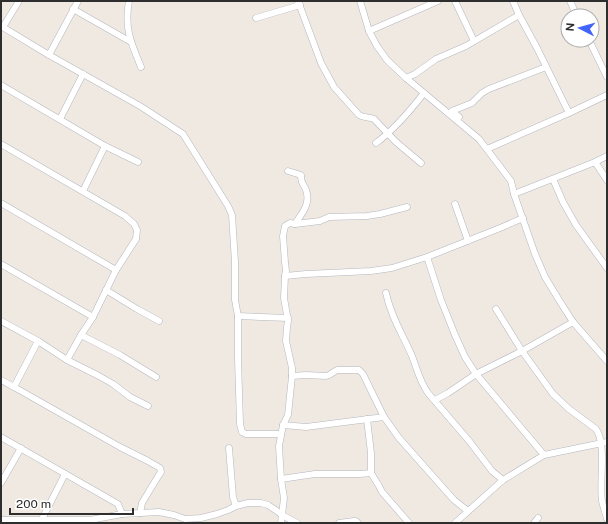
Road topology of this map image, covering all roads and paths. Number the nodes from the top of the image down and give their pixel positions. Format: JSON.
{"nodes":[{"id":1,"x":19,"y":1,"type":"edge"},
{"id":2,"x":78,"y":1,"type":"edge"},
{"id":3,"x":129,"y":1,"type":"edge"},
{"id":4,"x":360,"y":1,"type":"edge"},
{"id":5,"x":438,"y":1,"type":"edge"},
{"id":6,"x":455,"y":1,"type":"edge"},
{"id":7,"x":513,"y":1,"type":"edge"},
{"id":8,"x":299,"y":3,"type":"edge"},
{"id":9,"x":73,"y":9,"type":"junction"},
{"id":10,"x":519,"y":15,"type":"junction"},
{"id":11,"x":256,"y":18,"type":"dead end"},
{"id":12,"x":2,"y":27,"type":"edge"},
{"id":13,"x":370,"y":32,"type":"junction"},
{"id":14,"x":474,"y":41,"type":"junction"},
{"id":15,"x":131,"y":42,"type":"junction"},
{"id":16,"x":593,"y":48,"type":"edge"},
{"id":17,"x":49,"y":55,"type":"junction"},
{"id":18,"x":141,"y":67,"type":"dead end"},
{"id":19,"x":546,"y":67,"type":"junction"},
{"id":20,"x":83,"y":74,"type":"junction"},
{"id":21,"x":607,"y":77,"type":"edge"},
{"id":22,"x":406,"y":78,"type":"junction"},
{"id":23,"x":1,"y":85,"type":"edge"},
{"id":24,"x":424,"y":93,"type":"junction"},
{"id":25,"x":607,"y":95,"type":"edge"},
{"id":26,"x":569,"y":113,"type":"junction"},
{"id":27,"x":60,"y":119,"type":"junction"},
{"id":28,"x":389,"y":133,"type":"junction"},
{"id":29,"x":479,"y":139,"type":"junction"},
{"id":30,"x":376,"y":143,"type":"dead end"},
{"id":31,"x":1,"y":144,"type":"edge"},
{"id":32,"x":105,"y":146,"type":"junction"},
{"id":33,"x":487,"y":149,"type":"junction"},
{"id":34,"x":607,"y":156,"type":"edge"},
{"id":35,"x":138,"y":162,"type":"dead end"},
{"id":36,"x":595,"y":162,"type":"junction"},
{"id":37,"x":421,"y":163,"type":"dead end"},
{"id":38,"x":288,"y":171,"type":"dead end"},
{"id":39,"x":553,"y":179,"type":"junction"},
{"id":40,"x":607,"y":180,"type":"edge"},
{"id":41,"x":83,"y":191,"type":"junction"},
{"id":42,"x":514,"y":194,"type":"junction"},
{"id":43,"x":1,"y":203,"type":"edge"},
{"id":44,"x":456,"y":204,"type":"dead end"},
{"id":45,"x":407,"y":207,"type":"dead end"},
{"id":46,"x":522,"y":218,"type":"junction"},
{"id":47,"x":295,"y":224,"type":"junction"},
{"id":48,"x":468,"y":241,"type":"junction"},
{"id":49,"x":427,"y":257,"type":"junction"},
{"id":50,"x":1,"y":264,"type":"edge"},
{"id":51,"x":607,"y":268,"type":"edge"},
{"id":52,"x":116,"y":270,"type":"junction"},
{"id":53,"x":285,"y":276,"type":"junction"},
{"id":54,"x":106,"y":290,"type":"junction"},
{"id":55,"x":386,"y":293,"type":"dead end"},
{"id":56,"x":496,"y":309,"type":"dead end"},
{"id":57,"x":238,"y":316,"type":"junction"},
{"id":58,"x":93,"y":317,"type":"junction"},
{"id":59,"x":288,"y":318,"type":"junction"},
{"id":60,"x":1,"y":321,"type":"edge"},
{"id":61,"x":160,"y":322,"type":"dead end"},
{"id":62,"x":573,"y":322,"type":"junction"},
{"id":63,"x":81,"y":335,"type":"junction"},
{"id":64,"x":38,"y":341,"type":"junction"},
{"id":65,"x":522,"y":351,"type":"junction"},
{"id":66,"x":67,"y":360,"type":"junction"},
{"id":67,"x":607,"y":361,"type":"edge"},
{"id":68,"x":476,"y":374,"type":"junction"},
{"id":69,"x":292,"y":376,"type":"junction"},
{"id":70,"x":156,"y":377,"type":"dead end"},
{"id":71,"x":1,"y":380,"type":"edge"},
{"id":72,"x":14,"y":387,"type":"junction"},
{"id":73,"x":435,"y":400,"type":"junction"},
{"id":74,"x":148,"y":406,"type":"dead end"},
{"id":75,"x":384,"y":417,"type":"junction"},
{"id":76,"x":367,"y":420,"type":"junction"},
{"id":77,"x":283,"y":425,"type":"junction"},
{"id":78,"x":281,"y":434,"type":"junction"},
{"id":79,"x":1,"y":438,"type":"edge"},
{"id":80,"x":604,"y":443,"type":"edge"},
{"id":81,"x":21,"y":448,"type":"junction"},
{"id":82,"x":229,"y":448,"type":"dead end"},
{"id":83,"x":544,"y":455,"type":"junction"},
{"id":84,"x":370,"y":473,"type":"junction"},
{"id":85,"x":65,"y":474,"type":"junction"},
{"id":86,"x":281,"y":479,"type":"junction"},
{"id":87,"x":503,"y":480,"type":"junction"},
{"id":88,"x":1,"y":483,"type":"edge"},
{"id":89,"x":236,"y":506,"type":"junction"},
{"id":90,"x":468,"y":510,"type":"junction"},
{"id":91,"x":140,"y":512,"type":"junction"},
{"id":92,"x":122,"y":514,"type":"junction"},
{"id":93,"x":282,"y":515,"type":"junction"},
{"id":94,"x":607,"y":516,"type":"edge"},
{"id":95,"x":1,"y":520,"type":"edge"},
{"id":96,"x":41,"y":521,"type":"junction"},
{"id":97,"x":90,"y":522,"type":"edge"},
{"id":98,"x":281,"y":523,"type":"edge"},
{"id":99,"x":297,"y":523,"type":"edge"},
{"id":100,"x":339,"y":523,"type":"edge"},
{"id":101,"x":358,"y":523,"type":"edge"},
{"id":102,"x":408,"y":523,"type":"edge"},
{"id":103,"x":455,"y":523,"type":"edge"}],
"edges":[{"from":1,"to":12,"type":"street"},
{"from":2,"to":9,"type":"street"},
{"from":3,"to":15,"type":"street"},
{"from":4,"to":13,"type":"street"},
{"from":5,"to":13,"type":"street"},
{"from":6,"to":14,"type":"street"},
{"from":7,"to":10,"type":"street"},
{"from":8,"to":11,"type":"street"},
{"from":8,"to":28,"type":"street"},
{"from":9,"to":15,"type":"street"},
{"from":9,"to":17,"type":"street"},
{"from":10,"to":14,"type":"street"},
{"from":10,"to":19,"type":"street"},
{"from":12,"to":17,"type":"street"},
{"from":13,"to":22,"type":"street"},
{"from":14,"to":22,"type":"street"},
{"from":15,"to":18,"type":"street"},
{"from":16,"to":21,"type":"street"},
{"from":17,"to":20,"type":"street"},
{"from":19,"to":26,"type":"street"},
{"from":19,"to":29,"type":"street"},
{"from":20,"to":27,"type":"street"},
{"from":20,"to":57,"type":"street"},
{"from":22,"to":24,"type":"street"},
{"from":23,"to":27,"type":"street"},
{"from":24,"to":28,"type":"street"},
{"from":24,"to":29,"type":"street"},
{"from":25,"to":26,"type":"street"},
{"from":26,"to":33,"type":"street"},
{"from":27,"to":32,"type":"street"},
{"from":28,"to":30,"type":"street"},
{"from":28,"to":37,"type":"street"},
{"from":29,"to":33,"type":"street"},
{"from":31,"to":41,"type":"street"},
{"from":32,"to":35,"type":"street"},
{"from":32,"to":41,"type":"street"},
{"from":33,"to":42,"type":"street"},
{"from":34,"to":36,"type":"street"},
{"from":36,"to":39,"type":"street"},
{"from":36,"to":40,"type":"street"},
{"from":38,"to":47,"type":"street"},
{"from":39,"to":42,"type":"street"},
{"from":39,"to":51,"type":"street"},
{"from":41,"to":52,"type":"street"},
{"from":42,"to":46,"type":"street"},
{"from":43,"to":52,"type":"street"},
{"from":44,"to":48,"type":"street"},
{"from":45,"to":47,"type":"street"},
{"from":46,"to":48,"type":"street"},
{"from":46,"to":62,"type":"street"},
{"from":47,"to":53,"type":"street"},
{"from":48,"to":49,"type":"street"},
{"from":49,"to":53,"type":"street"},
{"from":49,"to":68,"type":"street"},
{"from":50,"to":58,"type":"street"},
{"from":52,"to":54,"type":"street"},
{"from":53,"to":59,"type":"street"},
{"from":54,"to":58,"type":"street"},
{"from":54,"to":61,"type":"street"},
{"from":55,"to":73,"type":"street"},
{"from":56,"to":65,"type":"street"},
{"from":57,"to":59,"type":"street"},
{"from":57,"to":78,"type":"street"},
{"from":58,"to":63,"type":"street"},
{"from":59,"to":69,"type":"street"},
{"from":60,"to":64,"type":"street"},
{"from":62,"to":65,"type":"street"},
{"from":62,"to":67,"type":"street"},
{"from":63,"to":66,"type":"street"},
{"from":63,"to":70,"type":"street"},
{"from":64,"to":66,"type":"street"},
{"from":64,"to":72,"type":"street"},
{"from":65,"to":68,"type":"street"},
{"from":65,"to":80,"type":"street"},
{"from":66,"to":74,"type":"street"},
{"from":68,"to":73,"type":"street"},
{"from":68,"to":83,"type":"street"},
{"from":69,"to":75,"type":"street"},
{"from":69,"to":77,"type":"street"},
{"from":71,"to":72,"type":"street"},
{"from":72,"to":91,"type":"street"},
{"from":73,"to":87,"type":"street"},
{"from":75,"to":76,"type":"street"},
{"from":75,"to":90,"type":"street"},
{"from":76,"to":77,"type":"street"},
{"from":76,"to":84,"type":"street"},
{"from":77,"to":78,"type":"street"},
{"from":78,"to":86,"type":"street"},
{"from":79,"to":81,"type":"street"},
{"from":80,"to":83,"type":"street"},
{"from":80,"to":94,"type":"street"},
{"from":81,"to":85,"type":"street"},
{"from":81,"to":88,"type":"street"},
{"from":82,"to":89,"type":"street"},
{"from":83,"to":87,"type":"street"},
{"from":84,"to":86,"type":"street"},
{"from":84,"to":102,"type":"street"},
{"from":85,"to":92,"type":"street"},
{"from":85,"to":96,"type":"street"},
{"from":86,"to":93,"type":"street"},
{"from":87,"to":90,"type":"street"},
{"from":89,"to":91,"type":"street"},
{"from":89,"to":93,"type":"street"},
{"from":90,"to":103,"type":"street"},
{"from":91,"to":92,"type":"street"},
{"from":92,"to":97,"type":"street"},
{"from":93,"to":98,"type":"street"},
{"from":93,"to":99,"type":"street"},
{"from":95,"to":96,"type":"street"},
{"from":96,"to":97,"type":"street"},
{"from":100,"to":101,"type":"street"}]}
